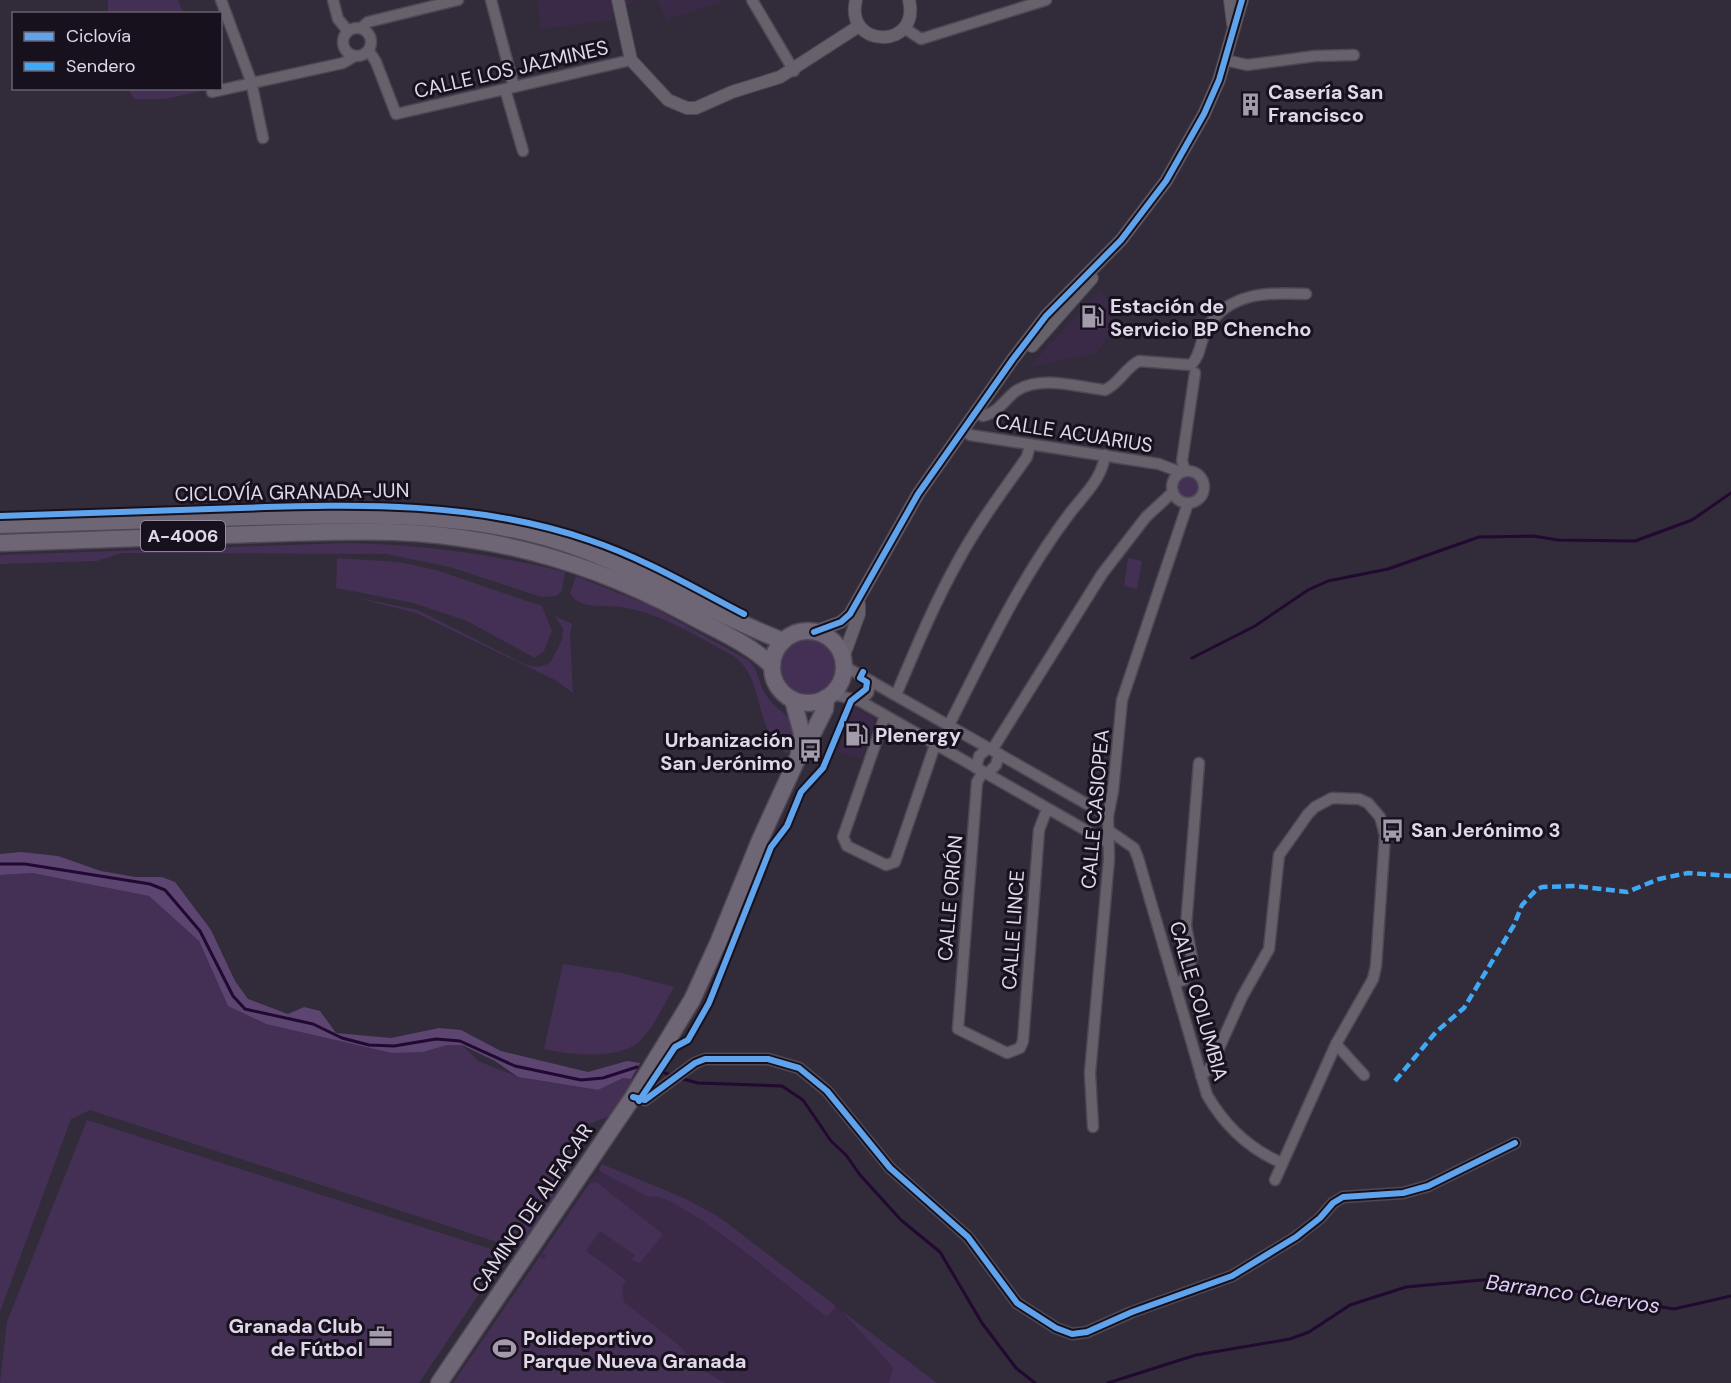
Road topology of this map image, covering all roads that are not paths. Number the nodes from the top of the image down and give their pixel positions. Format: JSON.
{"nodes":[{"id":1,"x":221,"y":0,"type":"edge"},
{"id":2,"x":333,"y":0,"type":"edge"},
{"id":3,"x":458,"y":0,"type":"edge"},
{"id":4,"x":491,"y":0,"type":"edge"},
{"id":5,"x":618,"y":0,"type":"edge"},
{"id":6,"x":752,"y":0,"type":"edge"},
{"id":7,"x":856,"y":0,"type":"edge"},
{"id":8,"x":909,"y":0,"type":"edge"},
{"id":9,"x":1046,"y":0,"type":"edge"},
{"id":10,"x":1230,"y":0,"type":"edge"},
{"id":11,"x":1242,"y":0,"type":"edge"},
{"id":12,"x":1233,"y":25,"type":"junction"},
{"id":13,"x":859,"y":26,"type":"junction"},
{"id":14,"x":361,"y":28,"type":"junction"},
{"id":15,"x":904,"y":28,"type":"junction"},
{"id":16,"x":348,"y":31,"type":"junction"},
{"id":17,"x":369,"y":51,"type":"junction"},
{"id":18,"x":1354,"y":55,"type":"dead end"},
{"id":19,"x":355,"y":56,"type":"junction"},
{"id":20,"x":631,"y":60,"type":"junction"},
{"id":21,"x":1225,"y":60,"type":"junction"},
{"id":22,"x":794,"y":71,"type":"junction"},
{"id":23,"x":251,"y":81,"type":"junction"},
{"id":24,"x":509,"y":88,"type":"junction"},
{"id":25,"x":222,"y":89,"type":"edge"},
{"id":26,"x":220,"y":90,"type":"edge"},
{"id":27,"x":213,"y":92,"type":"dead end"},
{"id":28,"x":262,"y":138,"type":"dead end"},
{"id":29,"x":523,"y":151,"type":"dead end"},
{"id":30,"x":1306,"y":294,"type":"dead end"},
{"id":31,"x":1195,"y":373,"type":"dead end"},
{"id":32,"x":976,"y":412,"type":"junction"},
{"id":33,"x":963,"y":430,"type":"junction"},
{"id":34,"x":1030,"y":445,"type":"junction"},
{"id":35,"x":1105,"y":455,"type":"junction"},
{"id":36,"x":1182,"y":471,"type":"junction"},
{"id":37,"x":1173,"y":492,"type":"junction"},
{"id":38,"x":1188,"y":503,"type":"junction"},
{"id":39,"x":0,"y":525,"type":"edge"},
{"id":40,"x":0,"y":543,"type":"edge"},
{"id":41,"x":859,"y":602,"type":"junction"},
{"id":42,"x":814,"y":632,"type":"junction"},
{"id":43,"x":783,"y":641,"type":"junction"},
{"id":44,"x":844,"y":662,"type":"junction"},
{"id":45,"x":772,"y":666,"type":"junction"},
{"id":46,"x":871,"y":681,"type":"junction"},
{"id":47,"x":896,"y":695,"type":"junction"},
{"id":48,"x":829,"y":696,"type":"junction"},
{"id":49,"x":793,"y":700,"type":"junction"},
{"id":50,"x":860,"y":701,"type":"junction"},
{"id":51,"x":885,"y":716,"type":"junction"},
{"id":52,"x":949,"y":725,"type":"junction"},
{"id":53,"x":935,"y":745,"type":"junction"},
{"id":54,"x":993,"y":750,"type":"junction"},
{"id":55,"x":799,"y":755,"type":"junction"},
{"id":56,"x":1199,"y":763,"type":"dead end"},
{"id":57,"x":982,"y":771,"type":"junction"},
{"id":58,"x":1047,"y":808,"type":"junction"},
{"id":59,"x":1108,"y":816,"type":"junction"},
{"id":60,"x":1108,"y":830,"type":"junction"},
{"id":61,"x":1108,"y":843,"type":"junction"},
{"id":62,"x":1175,"y":983,"type":"junction"},
{"id":63,"x":1336,"y":1044,"type":"junction"},
{"id":64,"x":1014,"y":1052,"type":"joint"},
{"id":65,"x":1364,"y":1075,"type":"dead end"},
{"id":66,"x":1201,"y":1076,"type":"junction"},
{"id":67,"x":633,"y":1097,"type":"junction"},
{"id":68,"x":1093,"y":1127,"type":"dead end"},
{"id":69,"x":1515,"y":1143,"type":"dead end"},
{"id":70,"x":1282,"y":1163,"type":"junction"},
{"id":71,"x":1275,"y":1180,"type":"dead end"},
{"id":72,"x":439,"y":1383,"type":"edge"}],
"edges":[{"from":1,"to":23,"type":"street"},
{"from":2,"to":16,"type":"street"},
{"from":3,"to":14,"type":"street"},
{"from":4,"to":24,"type":"street"},
{"from":5,"to":20,"type":"street"},
{"from":6,"to":22,"type":"street"},
{"from":7,"to":13,"type":"street"},
{"from":8,"to":15,"type":"street"},
{"from":9,"to":15,"type":"street"},
{"from":10,"to":12,"type":"street"},
{"from":11,"to":12,"type":"street"},
{"from":12,"to":21,"type":"street"},
{"from":13,"to":15,"type":"street"},
{"from":13,"to":22,"type":"street"},
{"from":14,"to":16,"type":"street"},
{"from":14,"to":17,"type":"street"},
{"from":16,"to":19,"type":"street"},
{"from":17,"to":19,"type":"street"},
{"from":17,"to":24,"type":"street","name":"CALLE LOS JAZMINES"},
{"from":18,"to":21,"type":"street"},
{"from":19,"to":23,"type":"street"},
{"from":20,"to":22,"type":"street"},
{"from":20,"to":24,"type":"street","name":"CALLE LOS JAZMINES"},
{"from":21,"to":32,"type":"street"},
{"from":23,"to":25,"type":"street"},
{"from":23,"to":28,"type":"street"},
{"from":24,"to":29,"type":"street"},
{"from":26,"to":27,"type":"street"},
{"from":30,"to":32,"type":"street"},
{"from":31,"to":36,"type":"street"},
{"from":32,"to":33,"type":"street"},
{"from":33,"to":34,"type":"street","name":"CALLE ACUARIUS"},
{"from":33,"to":41,"type":"street"},
{"from":34,"to":35,"type":"street","name":"CALLE ACUARIUS"},
{"from":34,"to":47,"type":"street"},
{"from":35,"to":36,"type":"street","name":"CALLE ACUARIUS"},
{"from":35,"to":52,"type":"street"},
{"from":36,"to":37,"type":"street"},
{"from":36,"to":38,"type":"street"},
{"from":37,"to":38,"type":"street"},
{"from":37,"to":54,"type":"street"},
{"from":38,"to":59,"type":"street","name":"CALLE CASIOPEA"},
{"from":39,"to":43,"type":"main road","number":"A-4006"},
{"from":40,"to":45,"type":"main road","number":"A-4006"},
{"from":41,"to":42,"type":"street"},
{"from":41,"to":44,"type":"street"},
{"from":42,"to":43,"type":"main road"},
{"from":42,"to":44,"type":"main road"},
{"from":43,"to":45,"type":"main road"},
{"from":44,"to":46,"type":"street"},
{"from":44,"to":48,"type":"main road"},
{"from":45,"to":49,"type":"main road"},
{"from":46,"to":47,"type":"street"},
{"from":46,"to":50,"type":"street"},
{"from":47,"to":52,"type":"street"},
{"from":48,"to":49,"type":"main road"},
{"from":48,"to":50,"type":"street"},
{"from":48,"to":55,"type":"main road","name":"CAMINO DE ALFACAR"},
{"from":49,"to":55,"type":"main road"},
{"from":50,"to":51,"type":"street"},
{"from":51,"to":53,"type":"street"},
{"from":51,"to":53,"type":"street"},
{"from":52,"to":54,"type":"street"},
{"from":53,"to":57,"type":"street"},
{"from":54,"to":57,"type":"street"},
{"from":54,"to":57,"type":"street"},
{"from":54,"to":59,"type":"street"},
{"from":55,"to":67,"type":"main road","name":"CAMINO DE ALFACAR"},
{"from":56,"to":62,"type":"street"},
{"from":57,"to":58,"type":"street"},
{"from":57,"to":64,"type":"street","name":"CALLE ORIÓN"},
{"from":58,"to":61,"type":"street"},
{"from":58,"to":64,"type":"street","name":"CALLE LINCE"},
{"from":59,"to":60,"type":"street","name":"CALLE CASIOPEA"},
{"from":60,"to":61,"type":"street","name":"CALLE CASIOPEA"},
{"from":60,"to":62,"type":"street","name":"CALLE COLUMBIA"},
{"from":61,"to":68,"type":"street","name":"CALLE CASIOPEA"},
{"from":62,"to":66,"type":"street","name":"CALLE COLUMBIA"},
{"from":63,"to":65,"type":"street"},
{"from":63,"to":66,"type":"street"},
{"from":63,"to":70,"type":"street"},
{"from":66,"to":70,"type":"street","name":"CALLE COLUMBIA"},
{"from":67,"to":69,"type":"street"},
{"from":67,"to":72,"type":"main road","name":"CAMINO DE ALFACAR"},
{"from":70,"to":71,"type":"street"}]}
